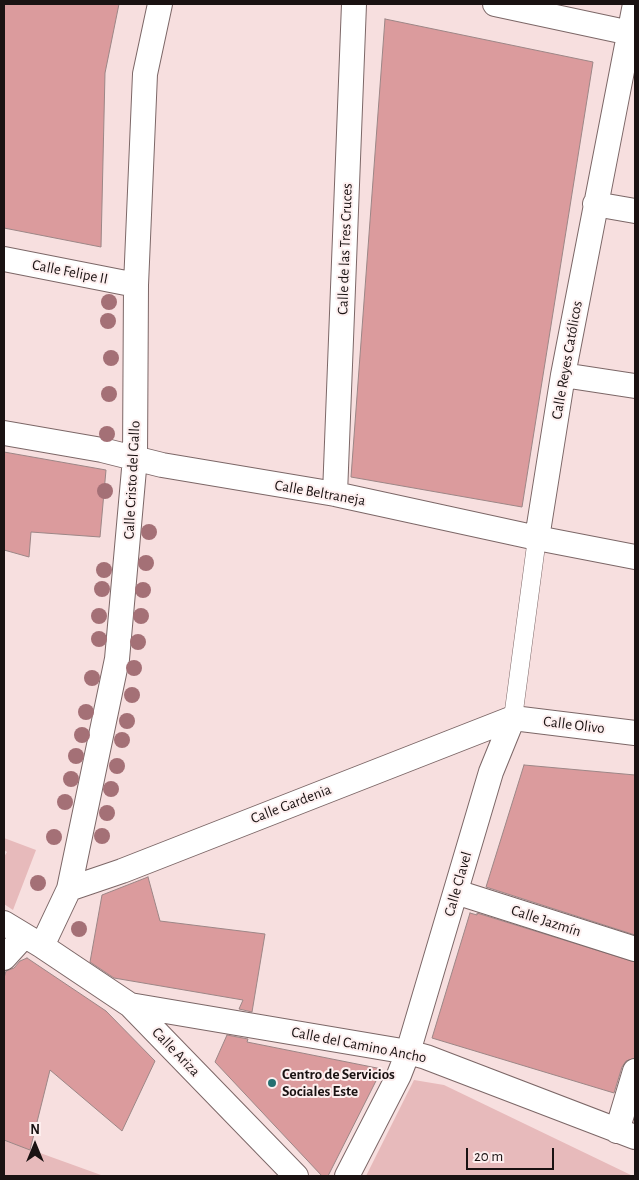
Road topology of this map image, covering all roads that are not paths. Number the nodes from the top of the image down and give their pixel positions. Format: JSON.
{"nodes":[{"id":1,"x":160,"y":4,"type":"edge"},
{"id":2,"x":354,"y":4,"type":"edge"},
{"id":3,"x":495,"y":4,"type":"edge"},
{"id":4,"x":635,"y":4,"type":"edge"},
{"id":5,"x":632,"y":34,"type":"edge"},
{"id":6,"x":595,"y":204,"type":"junction"},
{"id":7,"x":635,"y":211,"type":"edge"},
{"id":8,"x":4,"y":259,"type":"edge"},
{"id":9,"x":136,"y":285,"type":"junction"},
{"id":10,"x":563,"y":375,"type":"junction"},
{"id":11,"x":635,"y":386,"type":"edge"},
{"id":12,"x":4,"y":433,"type":"edge"},
{"id":13,"x":135,"y":458,"type":"junction"},
{"id":14,"x":335,"y":494,"type":"junction"},
{"id":15,"x":537,"y":538,"type":"junction"},
{"id":16,"x":635,"y":557,"type":"edge"},
{"id":17,"x":513,"y":718,"type":"junction"},
{"id":18,"x":635,"y":733,"type":"edge"},
{"id":19,"x":69,"y":889,"type":"junction"},
{"id":20,"x":456,"y":892,"type":"junction"},
{"id":21,"x":4,"y":923,"type":"edge"},
{"id":22,"x":33,"y":941,"type":"junction"},
{"id":23,"x":635,"y":949,"type":"edge"},
{"id":24,"x":4,"y":958,"type":"edge"},
{"id":25,"x":130,"y":1005,"type":"junction"},
{"id":26,"x":408,"y":1052,"type":"junction"},
{"id":27,"x":635,"y":1071,"type":"edge"},
{"id":28,"x":626,"y":1134,"type":"edge"},
{"id":29,"x":296,"y":1176,"type":"edge"},
{"id":30,"x":347,"y":1176,"type":"edge"}],
"edges":[{"from":1,"to":9,"type":"street","name":"Calle Cristo del Gallo"},
{"from":2,"to":14,"type":"street","name":"Calle de las Tres Cruces"},
{"from":3,"to":5,"type":"street"},
{"from":4,"to":5,"type":"street","name":"Calle Reyes Católicos"},
{"from":5,"to":6,"type":"street","name":"Calle Reyes Católicos"},
{"from":6,"to":7,"type":"street"},
{"from":6,"to":10,"type":"street","name":"Calle Reyes Católicos"},
{"from":8,"to":9,"type":"street","name":"Calle Felipe II"},
{"from":9,"to":13,"type":"street","name":"Calle Cristo del Gallo"},
{"from":10,"to":11,"type":"street"},
{"from":10,"to":15,"type":"street","name":"Calle Reyes Católicos"},
{"from":12,"to":13,"type":"street","name":"Calle Beltraneja"},
{"from":13,"to":14,"type":"street","name":"Calle Beltraneja"},
{"from":13,"to":19,"type":"street","name":"Calle Cristo del Gallo"},
{"from":14,"to":15,"type":"street","name":"Calle Beltraneja"},
{"from":15,"to":16,"type":"street","name":"Calle Beltraneja"},
{"from":15,"to":17,"type":"street","name":"Calle Reyes Católicos"},
{"from":17,"to":18,"type":"street","name":"Calle Olivo"},
{"from":17,"to":19,"type":"street","name":"Calle Gardenia"},
{"from":17,"to":20,"type":"street","name":"Calle Clavel"},
{"from":19,"to":22,"type":"street","name":"Calle Cristo del Gallo"},
{"from":20,"to":23,"type":"street","name":"Calle Jazmín"},
{"from":20,"to":26,"type":"street","name":"Calle Clavel"},
{"from":21,"to":22,"type":"street","name":"Calle Ariza"},
{"from":22,"to":24,"type":"street","name":"Calle Cristo del Gallo"},
{"from":22,"to":25,"type":"street","name":"Calle Ariza"},
{"from":25,"to":26,"type":"street","name":"Calle del Camino Ancho"},
{"from":25,"to":29,"type":"street","name":"Calle Ariza"},
{"from":26,"to":28,"type":"street","name":"Calle del Camino Ancho"},
{"from":26,"to":30,"type":"street","name":"Calle Clavel"},
{"from":27,"to":28,"type":"street"}]}
